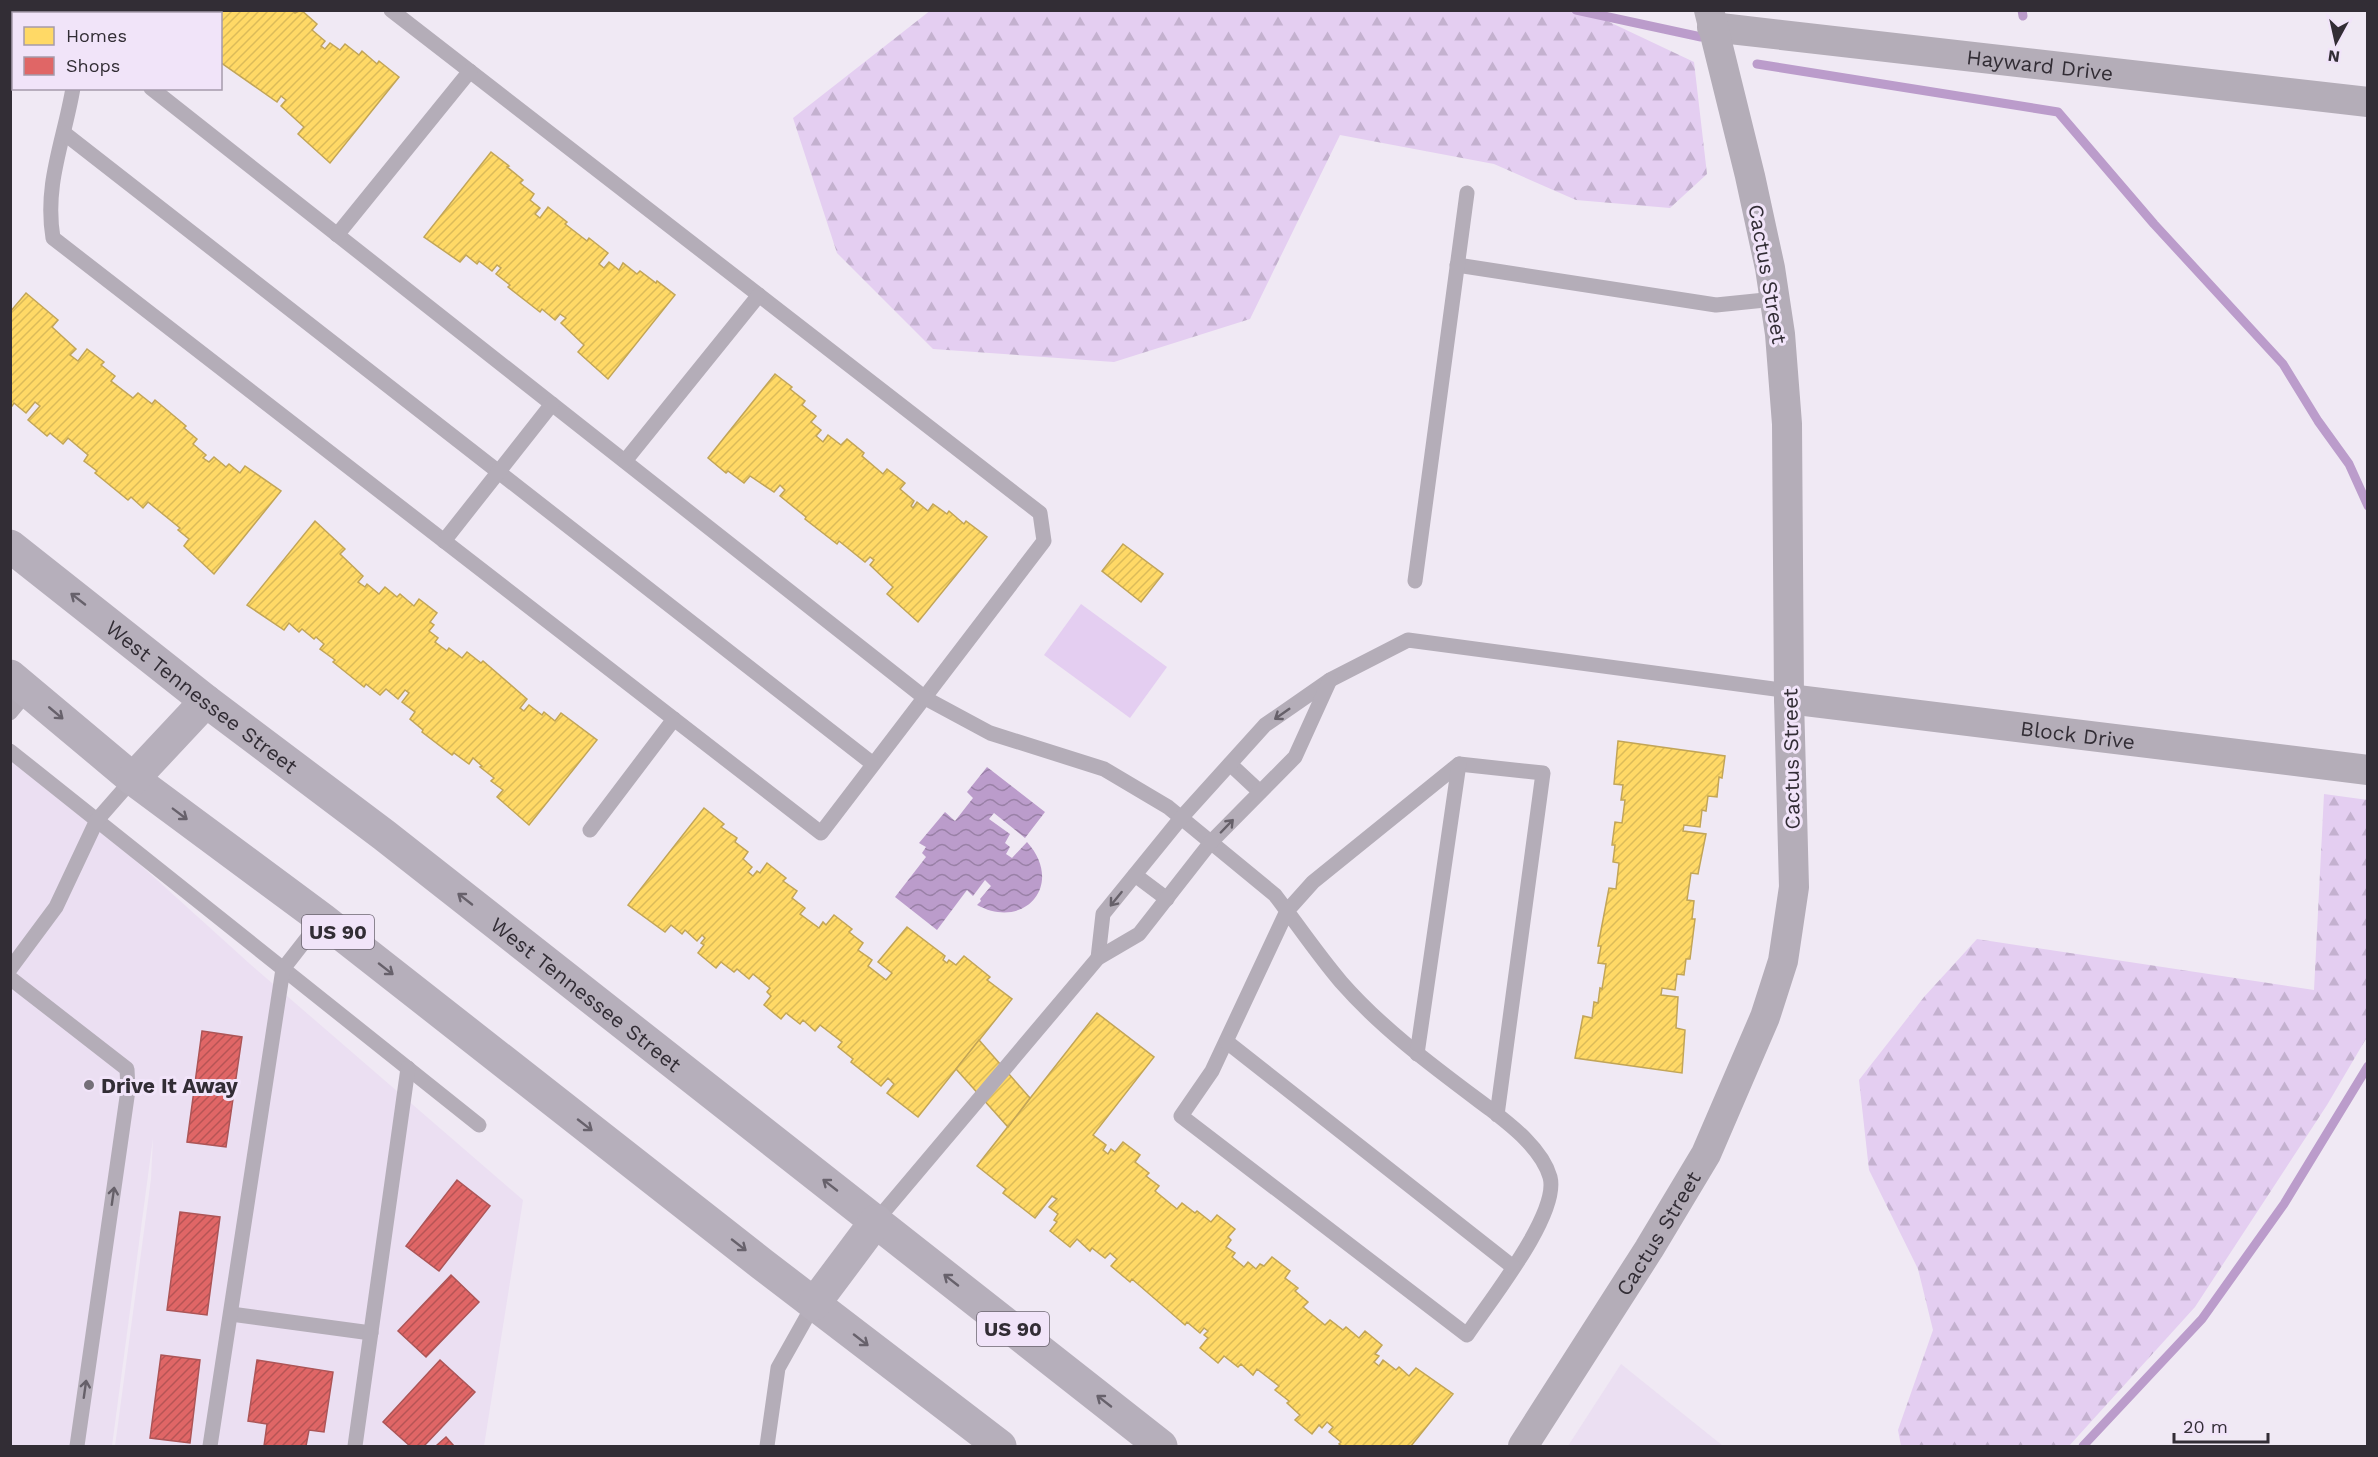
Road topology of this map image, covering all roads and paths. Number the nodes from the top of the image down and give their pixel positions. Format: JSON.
{"nodes":[{"id":1,"x":391,"y":10,"type":"edge"},
{"id":2,"x":1710,"y":19,"type":"edge"},
{"id":3,"x":470,"y":71,"type":"junction"},
{"id":4,"x":73,"y":90,"type":"edge"},
{"id":5,"x":154,"y":90,"type":"edge"},
{"id":6,"x":2367,"y":102,"type":"edge"},
{"id":7,"x":64,"y":133,"type":"junction"},
{"id":8,"x":1467,"y":194,"type":"dead end"},
{"id":9,"x":337,"y":235,"type":"junction"},
{"id":10,"x":1457,"y":265,"type":"junction"},
{"id":11,"x":759,"y":295,"type":"junction"},
{"id":12,"x":1775,"y":299,"type":"junction"},
{"id":13,"x":552,"y":404,"type":"junction"},
{"id":14,"x":625,"y":461,"type":"junction"},
{"id":15,"x":498,"y":472,"type":"junction"},
{"id":16,"x":444,"y":541,"type":"junction"},
{"id":17,"x":10,"y":546,"type":"edge"},
{"id":18,"x":1415,"y":581,"type":"dead end"},
{"id":19,"x":1330,"y":680,"type":"junction"},
{"id":20,"x":16,"y":693,"type":"edge"},
{"id":21,"x":1789,"y":695,"type":"junction"},
{"id":22,"x":925,"y":698,"type":"junction"},
{"id":23,"x":206,"y":701,"type":"junction"},
{"id":24,"x":674,"y":719,"type":"junction"},
{"id":25,"x":10,"y":751,"type":"edge"},
{"id":26,"x":873,"y":764,"type":"junction"},
{"id":27,"x":1230,"y":764,"type":"junction"},
{"id":28,"x":1459,"y":764,"type":"junction"},
{"id":29,"x":2367,"y":770,"type":"edge"},
{"id":30,"x":133,"y":779,"type":"junction"},
{"id":31,"x":1260,"y":792,"type":"junction"},
{"id":32,"x":1181,"y":818,"type":"junction"},
{"id":33,"x":97,"y":820,"type":"junction"},
{"id":34,"x":590,"y":830,"type":"dead end"},
{"id":35,"x":1211,"y":843,"type":"junction"},
{"id":36,"x":1135,"y":875,"type":"junction"},
{"id":37,"x":1167,"y":899,"type":"junction"},
{"id":38,"x":1287,"y":911,"type":"junction"},
{"id":39,"x":322,"y":919,"type":"junction"},
{"id":40,"x":1098,"y":958,"type":"junction"},
{"id":41,"x":10,"y":969,"type":"edge"},
{"id":42,"x":283,"y":969,"type":"junction"},
{"id":43,"x":10,"y":978,"type":"edge"},
{"id":44,"x":1227,"y":1042,"type":"junction"},
{"id":45,"x":1417,"y":1054,"type":"junction"},
{"id":46,"x":408,"y":1068,"type":"junction"},
{"id":47,"x":1497,"y":1115,"type":"junction"},
{"id":48,"x":480,"y":1125,"type":"dead end"},
{"id":49,"x":876,"y":1221,"type":"junction"},
{"id":50,"x":1513,"y":1267,"type":"junction"},
{"id":51,"x":814,"y":1304,"type":"junction"},
{"id":52,"x":231,"y":1314,"type":"junction"},
{"id":53,"x":371,"y":1334,"type":"junction"},
{"id":54,"x":77,"y":1446,"type":"edge"},
{"id":55,"x":210,"y":1446,"type":"edge"},
{"id":56,"x":355,"y":1446,"type":"edge"},
{"id":57,"x":767,"y":1446,"type":"edge"},
{"id":58,"x":1000,"y":1446,"type":"edge"},
{"id":59,"x":1161,"y":1446,"type":"edge"},
{"id":60,"x":1523,"y":1446,"type":"edge"}],
"edges":[{"from":1,"to":3,"type":"lane"},
{"from":2,"to":6,"type":"street","name":"Hayward Drive"},
{"from":2,"to":12,"type":"street","name":"Cactus Street"},
{"from":3,"to":9,"type":"lane"},
{"from":3,"to":11,"type":"lane"},
{"from":4,"to":7,"type":"lane"},
{"from":5,"to":9,"type":"lane"},
{"from":7,"to":15,"type":"lane"},
{"from":7,"to":16,"type":"lane"},
{"from":8,"to":10,"type":"lane"},
{"from":9,"to":13,"type":"lane"},
{"from":10,"to":12,"type":"lane"},
{"from":10,"to":18,"type":"lane"},
{"from":11,"to":14,"type":"lane"},
{"from":11,"to":22,"type":"lane"},
{"from":12,"to":21,"type":"street","name":"Cactus Street"},
{"from":13,"to":14,"type":"lane"},
{"from":13,"to":15,"type":"lane"},
{"from":14,"to":22,"type":"lane"},
{"from":15,"to":16,"type":"lane"},
{"from":15,"to":26,"type":"lane"},
{"from":16,"to":24,"type":"lane"},
{"from":23,"to":17,"type":"main road","name":"West Tennessee Street","number":"US 90","one_way":true},
{"from":19,"to":21,"type":"lane"},
{"from":19,"to":27,"type":"lane","one_way":true},
{"from":19,"to":31,"type":"lane"},
{"from":20,"to":30,"type":"main road","number":"US 90","one_way":true},
{"from":21,"to":29,"type":"street","name":"Block Drive"},
{"from":21,"to":60,"type":"street","name":"Cactus Street"},
{"from":22,"to":26,"type":"lane"},
{"from":22,"to":32,"type":"lane"},
{"from":23,"to":30,"type":"main road"},
{"from":49,"to":23,"type":"main road","name":"West Tennessee Street","number":"US 90","one_way":true},
{"from":24,"to":26,"type":"lane"},
{"from":24,"to":34,"type":"lane"},
{"from":25,"to":33,"type":"lane"},
{"from":27,"to":31,"type":"lane"},
{"from":27,"to":32,"type":"lane"},
{"from":28,"to":38,"type":"lane"},
{"from":28,"to":45,"type":"lane"},
{"from":28,"to":47,"type":"lane"},
{"from":30,"to":33,"type":"lane"},
{"from":30,"to":39,"type":"main road","number":"US 90","one_way":true},
{"from":35,"to":31,"type":"lane","one_way":true},
{"from":32,"to":35,"type":"lane"},
{"from":32,"to":36,"type":"lane"},
{"from":33,"to":41,"type":"lane"},
{"from":33,"to":42,"type":"lane"},
{"from":35,"to":37,"type":"lane"},
{"from":35,"to":38,"type":"lane"},
{"from":36,"to":37,"type":"lane"},
{"from":36,"to":40,"type":"lane","one_way":true},
{"from":37,"to":40,"type":"lane"},
{"from":38,"to":44,"type":"lane"},
{"from":38,"to":45,"type":"lane"},
{"from":39,"to":42,"type":"lane"},
{"from":39,"to":51,"type":"main road","number":"US 90","one_way":true},
{"from":40,"to":49,"type":"lane"},
{"from":42,"to":46,"type":"lane"},
{"from":42,"to":52,"type":"lane"},
{"from":54,"to":43,"type":"lane","one_way":true},
{"from":44,"to":50,"type":"lane"},
{"from":44,"to":50,"type":"lane"},
{"from":45,"to":47,"type":"lane"},
{"from":46,"to":48,"type":"lane"},
{"from":46,"to":53,"type":"lane"},
{"from":47,"to":50,"type":"lane"},
{"from":49,"to":51,"type":"main road"},
{"from":59,"to":49,"type":"main road","name":"West Tennessee Street","number":"US 90","one_way":true},
{"from":51,"to":57,"type":"lane"},
{"from":51,"to":58,"type":"main road","number":"US 90","one_way":true},
{"from":52,"to":53,"type":"lane"},
{"from":52,"to":55,"type":"lane"},
{"from":53,"to":56,"type":"lane"}]}
